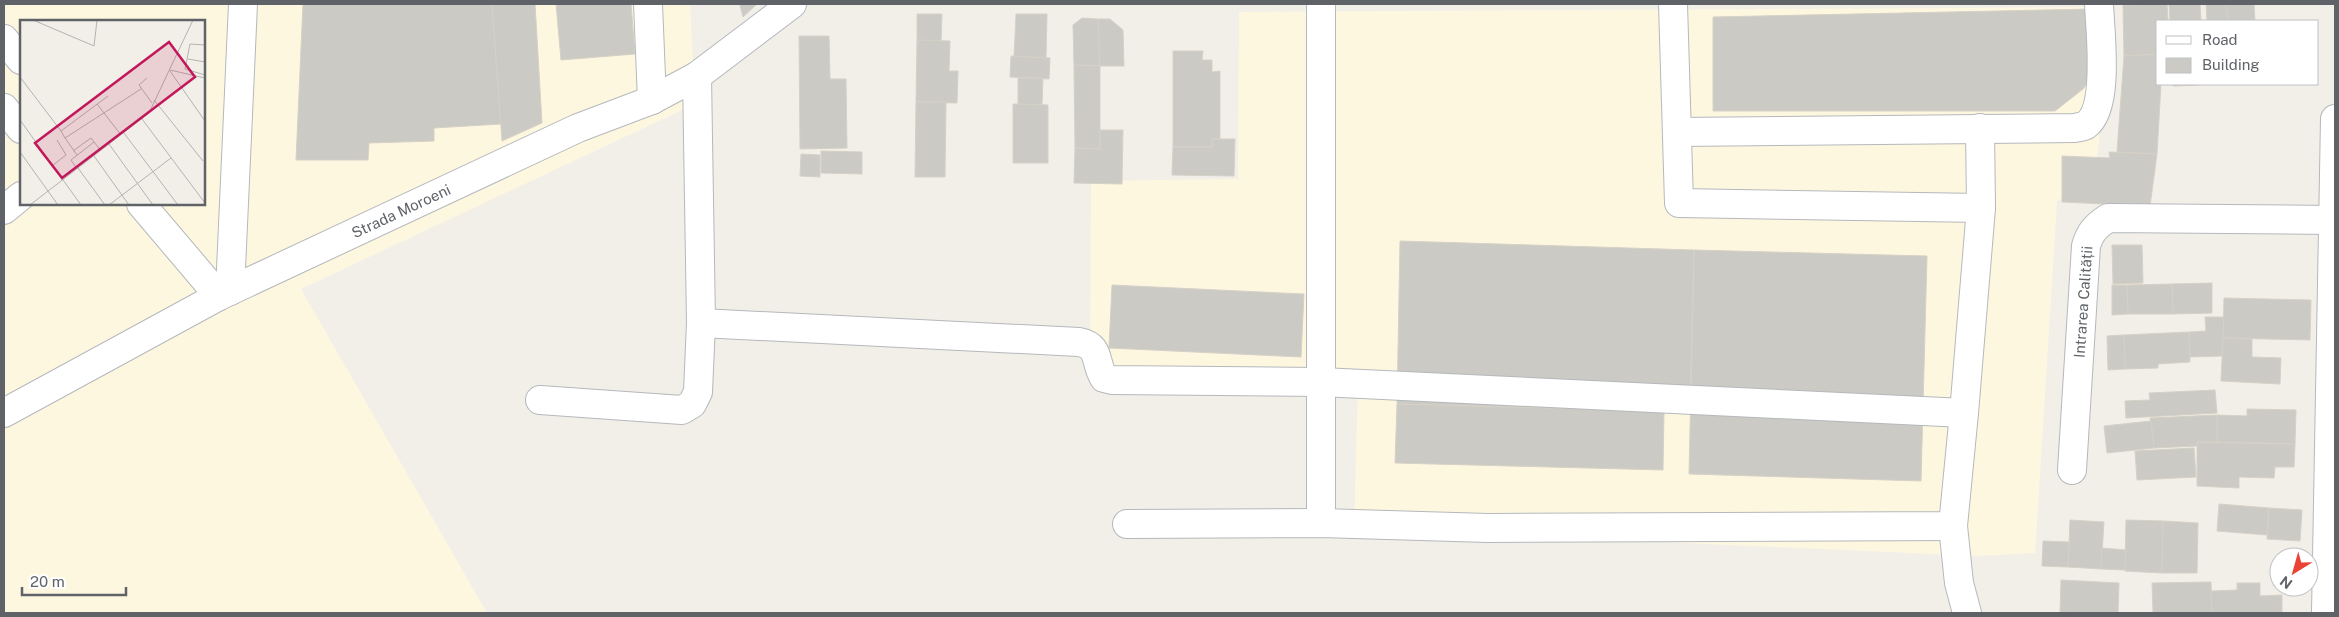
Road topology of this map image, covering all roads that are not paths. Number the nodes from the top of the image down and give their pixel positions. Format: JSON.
{"nodes":[{"id":1,"x":242,"y":4,"type":"edge"},
{"id":2,"x":648,"y":4,"type":"edge"},
{"id":3,"x":792,"y":4,"type":"edge"},
{"id":4,"x":1321,"y":4,"type":"edge"},
{"id":5,"x":1673,"y":4,"type":"edge"},
{"id":6,"x":2099,"y":4,"type":"edge"},
{"id":7,"x":4,"y":39,"type":"edge"},
{"id":8,"x":20,"y":59,"type":"edge"},
{"id":9,"x":697,"y":76,"type":"junction"},
{"id":10,"x":652,"y":100,"type":"junction"},
{"id":11,"x":4,"y":108,"type":"edge"},
{"id":12,"x":2335,"y":119,"type":"edge"},
{"id":13,"x":20,"y":128,"type":"edge"},
{"id":14,"x":1980,"y":128,"type":"junction"},
{"id":15,"x":1677,"y":132,"type":"junction"},
{"id":16,"x":20,"y":197,"type":"edge"},
{"id":17,"x":142,"y":205,"type":"edge"},
{"id":18,"x":1981,"y":208,"type":"junction"},
{"id":19,"x":4,"y":210,"type":"edge"},
{"id":20,"x":2333,"y":220,"type":"junction"},
{"id":21,"x":224,"y":294,"type":"junction"},
{"id":22,"x":702,"y":322,"type":"junction"},
{"id":23,"x":1321,"y":382,"type":"junction"},
{"id":24,"x":540,"y":400,"type":"dead end"},
{"id":25,"x":4,"y":413,"type":"edge"},
{"id":26,"x":1964,"y":414,"type":"junction"},
{"id":27,"x":2072,"y":470,"type":"dead end"},
{"id":28,"x":1321,"y":523,"type":"junction"},
{"id":29,"x":1127,"y":524,"type":"dead end"},
{"id":30,"x":1953,"y":526,"type":"junction"},
{"id":31,"x":1967,"y":613,"type":"edge"},
{"id":32,"x":2326,"y":613,"type":"edge"}],
"edges":[{"from":1,"to":21,"type":"street"},
{"from":2,"to":10,"type":"street"},
{"from":3,"to":9,"type":"street","name":"Strada Moroeni"},
{"from":4,"to":23,"type":"street"},
{"from":5,"to":15,"type":"street"},
{"from":6,"to":14,"type":"street"},
{"from":7,"to":8,"type":"street"},
{"from":9,"to":10,"type":"street","name":"Strada Moroeni"},
{"from":9,"to":22,"type":"street"},
{"from":10,"to":21,"type":"street","name":"Strada Moroeni"},
{"from":11,"to":13,"type":"street"},
{"from":12,"to":20,"type":"street"},
{"from":14,"to":15,"type":"street"},
{"from":14,"to":18,"type":"street"},
{"from":15,"to":18,"type":"street"},
{"from":16,"to":19,"type":"street"},
{"from":17,"to":21,"type":"street"},
{"from":18,"to":26,"type":"street"},
{"from":20,"to":27,"type":"street","name":"Intrarea Calității"},
{"from":20,"to":32,"type":"street"},
{"from":21,"to":25,"type":"street","name":"Strada Moroeni"},
{"from":22,"to":23,"type":"street"},
{"from":22,"to":24,"type":"street"},
{"from":23,"to":26,"type":"street"},
{"from":23,"to":28,"type":"street"},
{"from":26,"to":30,"type":"street"},
{"from":28,"to":29,"type":"street"},
{"from":28,"to":30,"type":"street"},
{"from":30,"to":31,"type":"street"}]}
